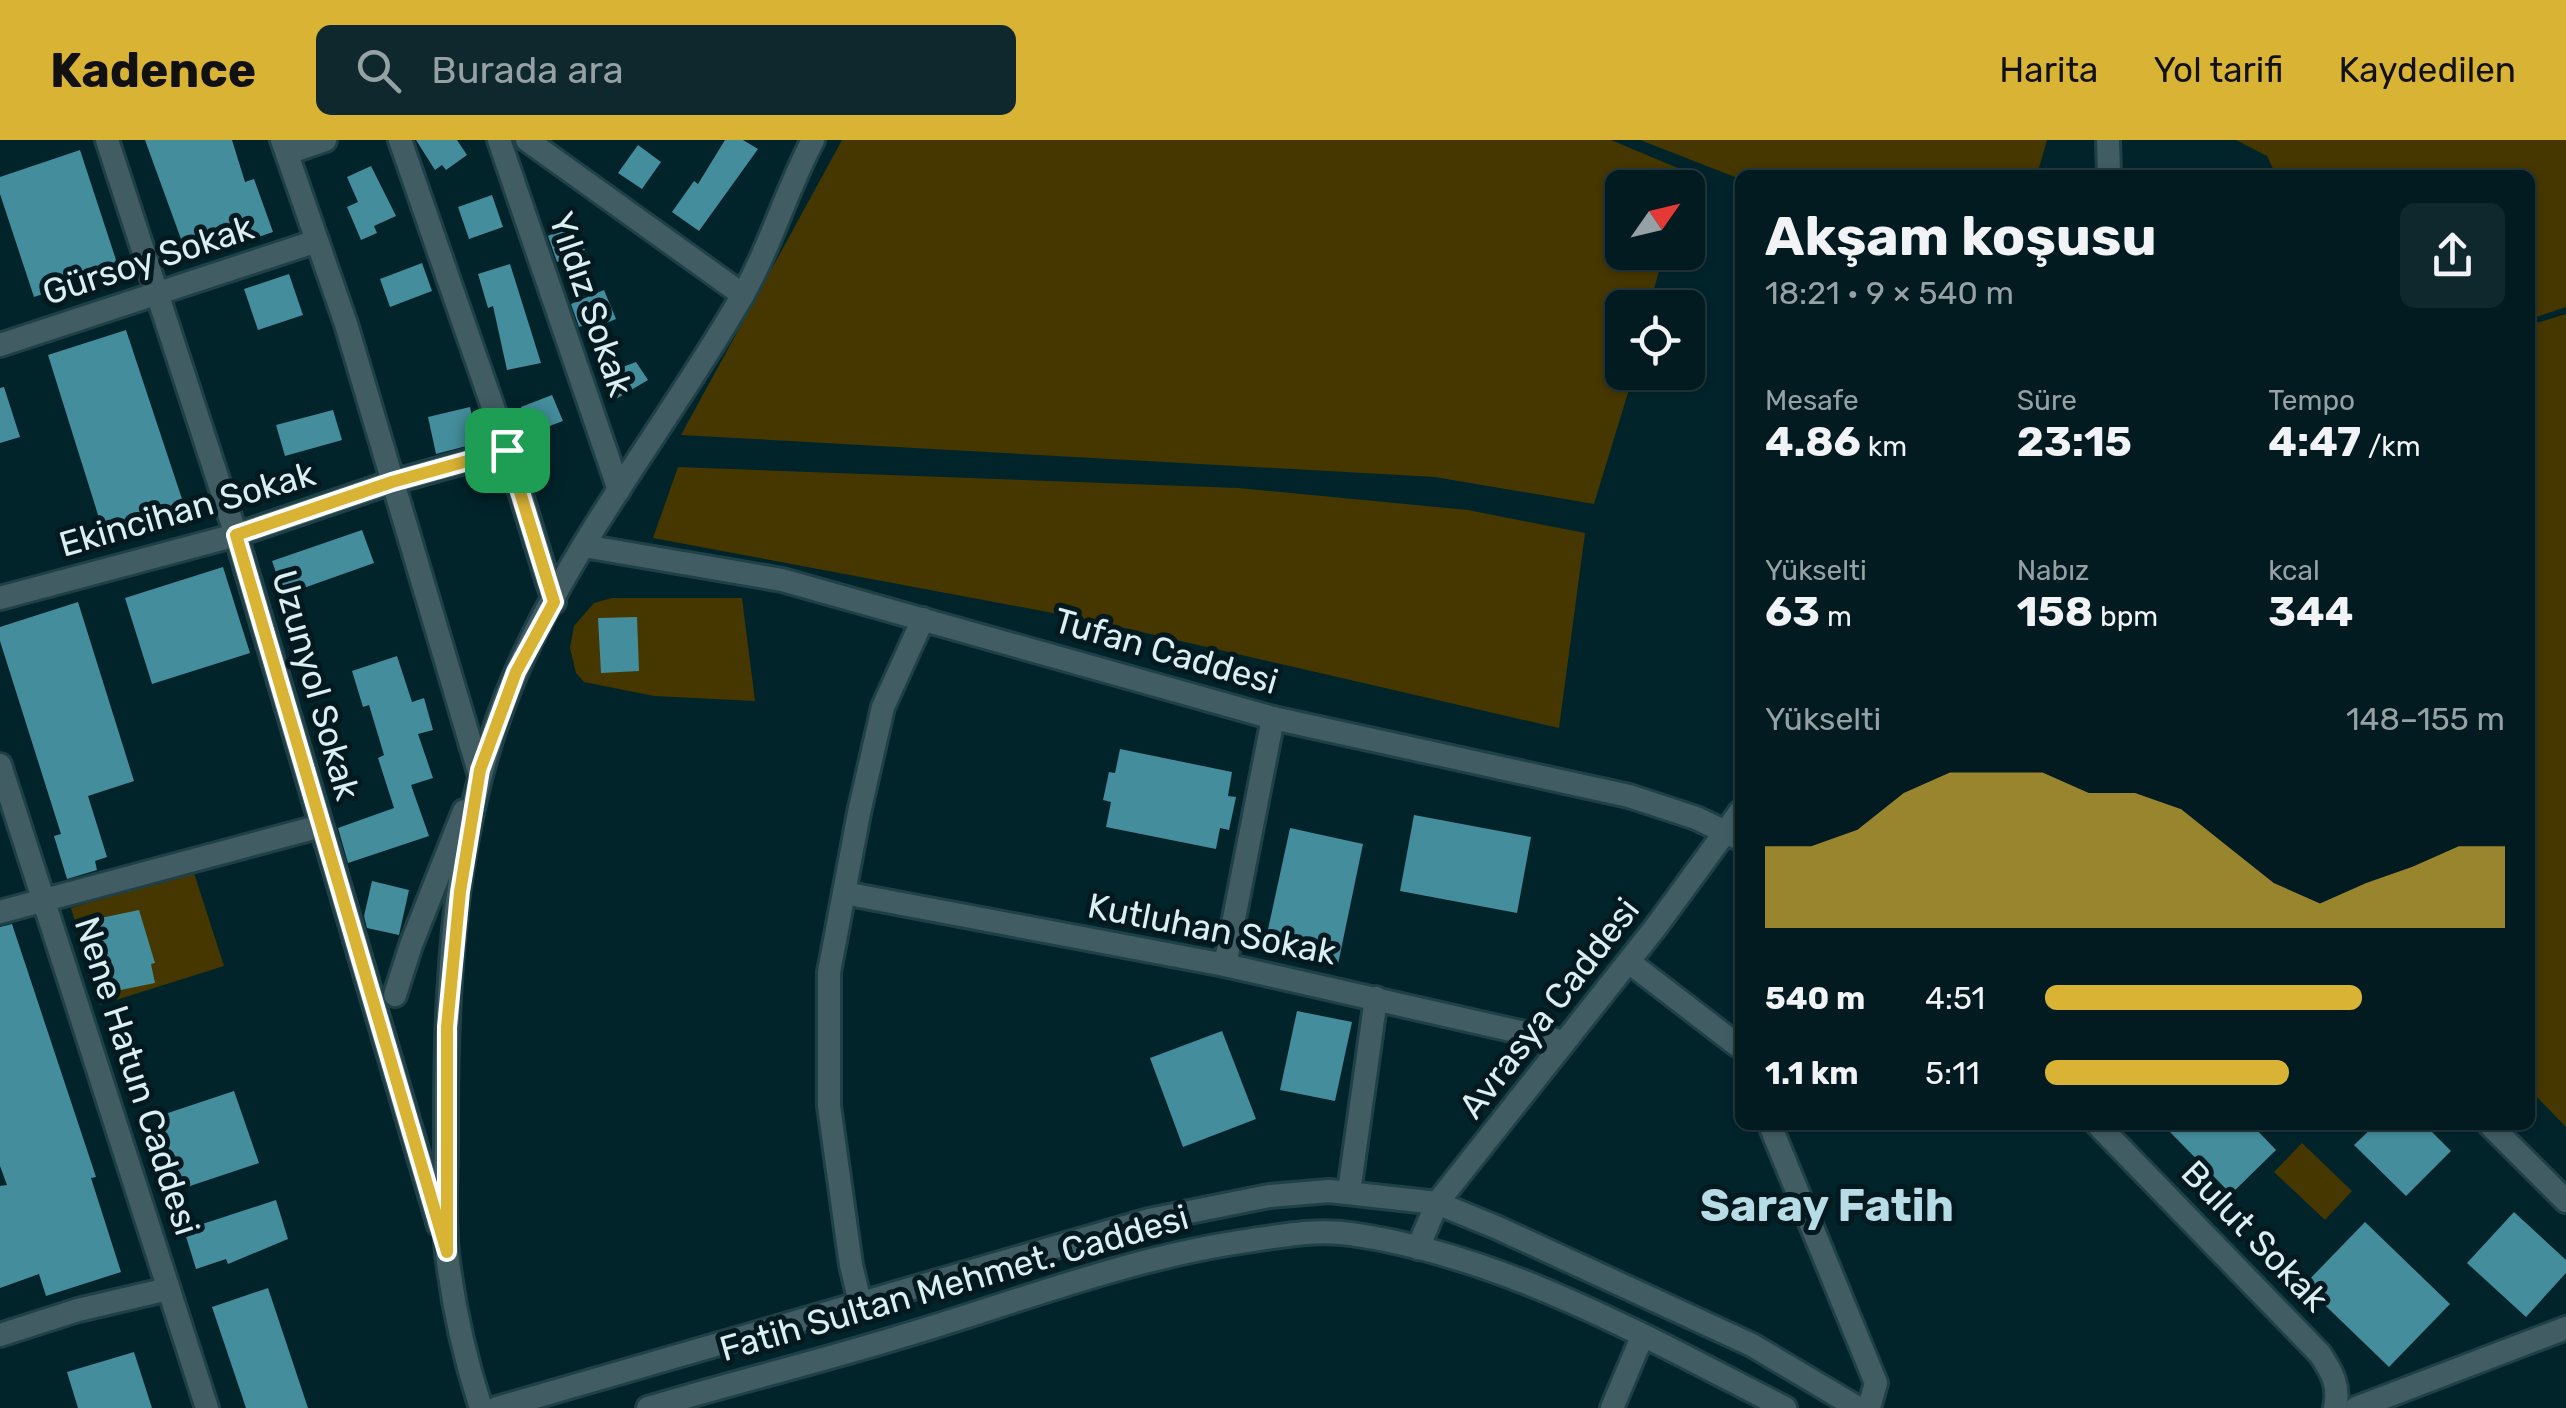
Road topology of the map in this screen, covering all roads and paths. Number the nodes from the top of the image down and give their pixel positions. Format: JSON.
{"nodes":[{"id":1,"x":107,"y":140,"type":"edge"},
{"id":2,"x":325,"y":140,"type":"edge"},
{"id":3,"x":400,"y":140,"type":"edge"},
{"id":4,"x":499,"y":140,"type":"edge"},
{"id":5,"x":527,"y":140,"type":"edge"},
{"id":6,"x":2108,"y":140,"type":"edge"},
{"id":7,"x":809,"y":142,"type":"edge"},
{"id":8,"x":284,"y":147,"type":"edge"},
{"id":9,"x":2108,"y":170,"type":"edge"},
{"id":10,"x":318,"y":241,"type":"junction"},
{"id":11,"x":158,"y":294,"type":"junction"},
{"id":12,"x":742,"y":295,"type":"junction"},
{"id":13,"x":0,"y":345,"type":"edge"},
{"id":14,"x":507,"y":450,"type":"junction"},
{"id":15,"x":392,"y":482,"type":"junction"},
{"id":16,"x":620,"y":490,"type":"junction"},
{"id":17,"x":236,"y":535,"type":"junction"},
{"id":18,"x":584,"y":546,"type":"junction"},
{"id":19,"x":0,"y":598,"type":"edge"},
{"id":20,"x":554,"y":602,"type":"junction"},
{"id":21,"x":923,"y":619,"type":"junction"},
{"id":22,"x":1274,"y":718,"type":"junction"},
{"id":23,"x":0,"y":766,"type":"edge"},
{"id":24,"x":480,"y":770,"type":"junction"},
{"id":25,"x":321,"y":826,"type":"junction"},
{"id":26,"x":1735,"y":827,"type":"edge"},
{"id":27,"x":1735,"y":828,"type":"edge"},
{"id":28,"x":844,"y":893,"type":"junction"},
{"id":29,"x":44,"y":900,"type":"junction"},
{"id":30,"x":0,"y":912,"type":"edge"},
{"id":31,"x":1629,"y":962,"type":"junction"},
{"id":32,"x":1225,"y":965,"type":"junction"},
{"id":33,"x":396,"y":995,"type":"dead end"},
{"id":34,"x":1376,"y":998,"type":"junction"},
{"id":35,"x":1564,"y":1042,"type":"junction"},
{"id":36,"x":1735,"y":1043,"type":"edge"},
{"id":37,"x":1772,"y":1130,"type":"edge"},
{"id":38,"x":2103,"y":1130,"type":"edge"},
{"id":39,"x":2495,"y":1130,"type":"edge"},
{"id":40,"x":1349,"y":1192,"type":"junction"},
{"id":41,"x":2566,"y":1201,"type":"edge"},
{"id":42,"x":1436,"y":1203,"type":"junction"},
{"id":43,"x":1418,"y":1248,"type":"junction"},
{"id":44,"x":447,"y":1252,"type":"junction"},
{"id":45,"x":168,"y":1289,"type":"junction"},
{"id":46,"x":860,"y":1303,"type":"junction"},
{"id":47,"x":2566,"y":1328,"type":"edge"},
{"id":48,"x":0,"y":1335,"type":"edge"},
{"id":49,"x":1642,"y":1337,"type":"junction"},
{"id":50,"x":207,"y":1408,"type":"edge"},
{"id":51,"x":482,"y":1408,"type":"edge"},
{"id":52,"x":498,"y":1408,"type":"edge"},
{"id":53,"x":648,"y":1408,"type":"edge"},
{"id":54,"x":1612,"y":1408,"type":"edge"},
{"id":55,"x":1784,"y":1408,"type":"edge"},
{"id":56,"x":1858,"y":1408,"type":"edge"},
{"id":57,"x":1869,"y":1408,"type":"edge"},
{"id":58,"x":2336,"y":1408,"type":"edge"},
{"id":59,"x":2356,"y":1408,"type":"edge"}],
"edges":[{"from":1,"to":11,"type":"street","name":"Uzunyol Sokak"},
{"from":2,"to":8,"type":"street"},
{"from":3,"to":14,"type":"street"},
{"from":4,"to":16,"type":"street","name":"Yıldız Sokak"},
{"from":5,"to":12,"type":"street"},
{"from":6,"to":9,"type":"street"},
{"from":7,"to":12,"type":"street"},
{"from":8,"to":10,"type":"street"},
{"from":10,"to":11,"type":"street","name":"Gürsoy Sokak"},
{"from":10,"to":15,"type":"street"},
{"from":11,"to":13,"type":"street","name":"Gürsoy Sokak"},
{"from":11,"to":17,"type":"street","name":"Uzunyol Sokak"},
{"from":12,"to":16,"type":"street"},
{"from":14,"to":15,"type":"street","name":"Ekincihan Sokak"},
{"from":14,"to":20,"type":"street"},
{"from":15,"to":17,"type":"street","name":"Ekincihan Sokak"},
{"from":15,"to":24,"type":"street"},
{"from":16,"to":18,"type":"street"},
{"from":17,"to":19,"type":"street","name":"Ekincihan Sokak"},
{"from":17,"to":25,"type":"street","name":"Uzunyol Sokak"},
{"from":18,"to":20,"type":"street"},
{"from":18,"to":21,"type":"street","name":"Tufan Caddesi"},
{"from":20,"to":24,"type":"street"},
{"from":21,"to":22,"type":"street","name":"Tufan Caddesi"},
{"from":21,"to":28,"type":"street"},
{"from":22,"to":26,"type":"street","name":"Tufan Caddesi"},
{"from":22,"to":32,"type":"street"},
{"from":23,"to":29,"type":"street","name":"Nene Hatun Caddesi"},
{"from":24,"to":33,"type":"street"},
{"from":24,"to":44,"type":"street"},
{"from":25,"to":29,"type":"street"},
{"from":25,"to":44,"type":"street","name":"Uzunyol Sokak"},
{"from":27,"to":31,"type":"street","name":"Avrasya Caddesi"},
{"from":28,"to":32,"type":"street","name":"Kutluhan Sokak"},
{"from":28,"to":46,"type":"street"},
{"from":29,"to":30,"type":"street"},
{"from":29,"to":45,"type":"street","name":"Nene Hatun Caddesi"},
{"from":31,"to":35,"type":"street","name":"Avrasya Caddesi"},
{"from":31,"to":36,"type":"street"},
{"from":32,"to":34,"type":"street","name":"Kutluhan Sokak"},
{"from":34,"to":35,"type":"street","name":"Kutluhan Sokak"},
{"from":34,"to":40,"type":"street"},
{"from":35,"to":42,"type":"street","name":"Avrasya Caddesi"},
{"from":37,"to":57,"type":"street"},
{"from":38,"to":58,"type":"street","name":"Bulut Sokak"},
{"from":39,"to":41,"type":"street"},
{"from":40,"to":42,"type":"street","name":"Fatih Sultan Mehmet. Caddesi"},
{"from":40,"to":46,"type":"street","name":"Fatih Sultan Mehmet. Caddesi"},
{"from":42,"to":43,"type":"street","name":"Avrasya Caddesi"},
{"from":42,"to":56,"type":"street","name":"Fatih Sultan Mehmet. Caddesi"},
{"from":43,"to":49,"type":"street","name":"Fatih Sultan Mehmet. Caddesi"},
{"from":43,"to":53,"type":"street","name":"Fatih Sultan Mehmet. Caddesi"},
{"from":44,"to":51,"type":"street"},
{"from":45,"to":48,"type":"street"},
{"from":45,"to":50,"type":"street","name":"Nene Hatun Caddesi"},
{"from":46,"to":52,"type":"street","name":"Fatih Sultan Mehmet. Caddesi"},
{"from":47,"to":59,"type":"street"},
{"from":49,"to":54,"type":"street"},
{"from":49,"to":55,"type":"street","name":"Fatih Sultan Mehmet. Caddesi"}]}
